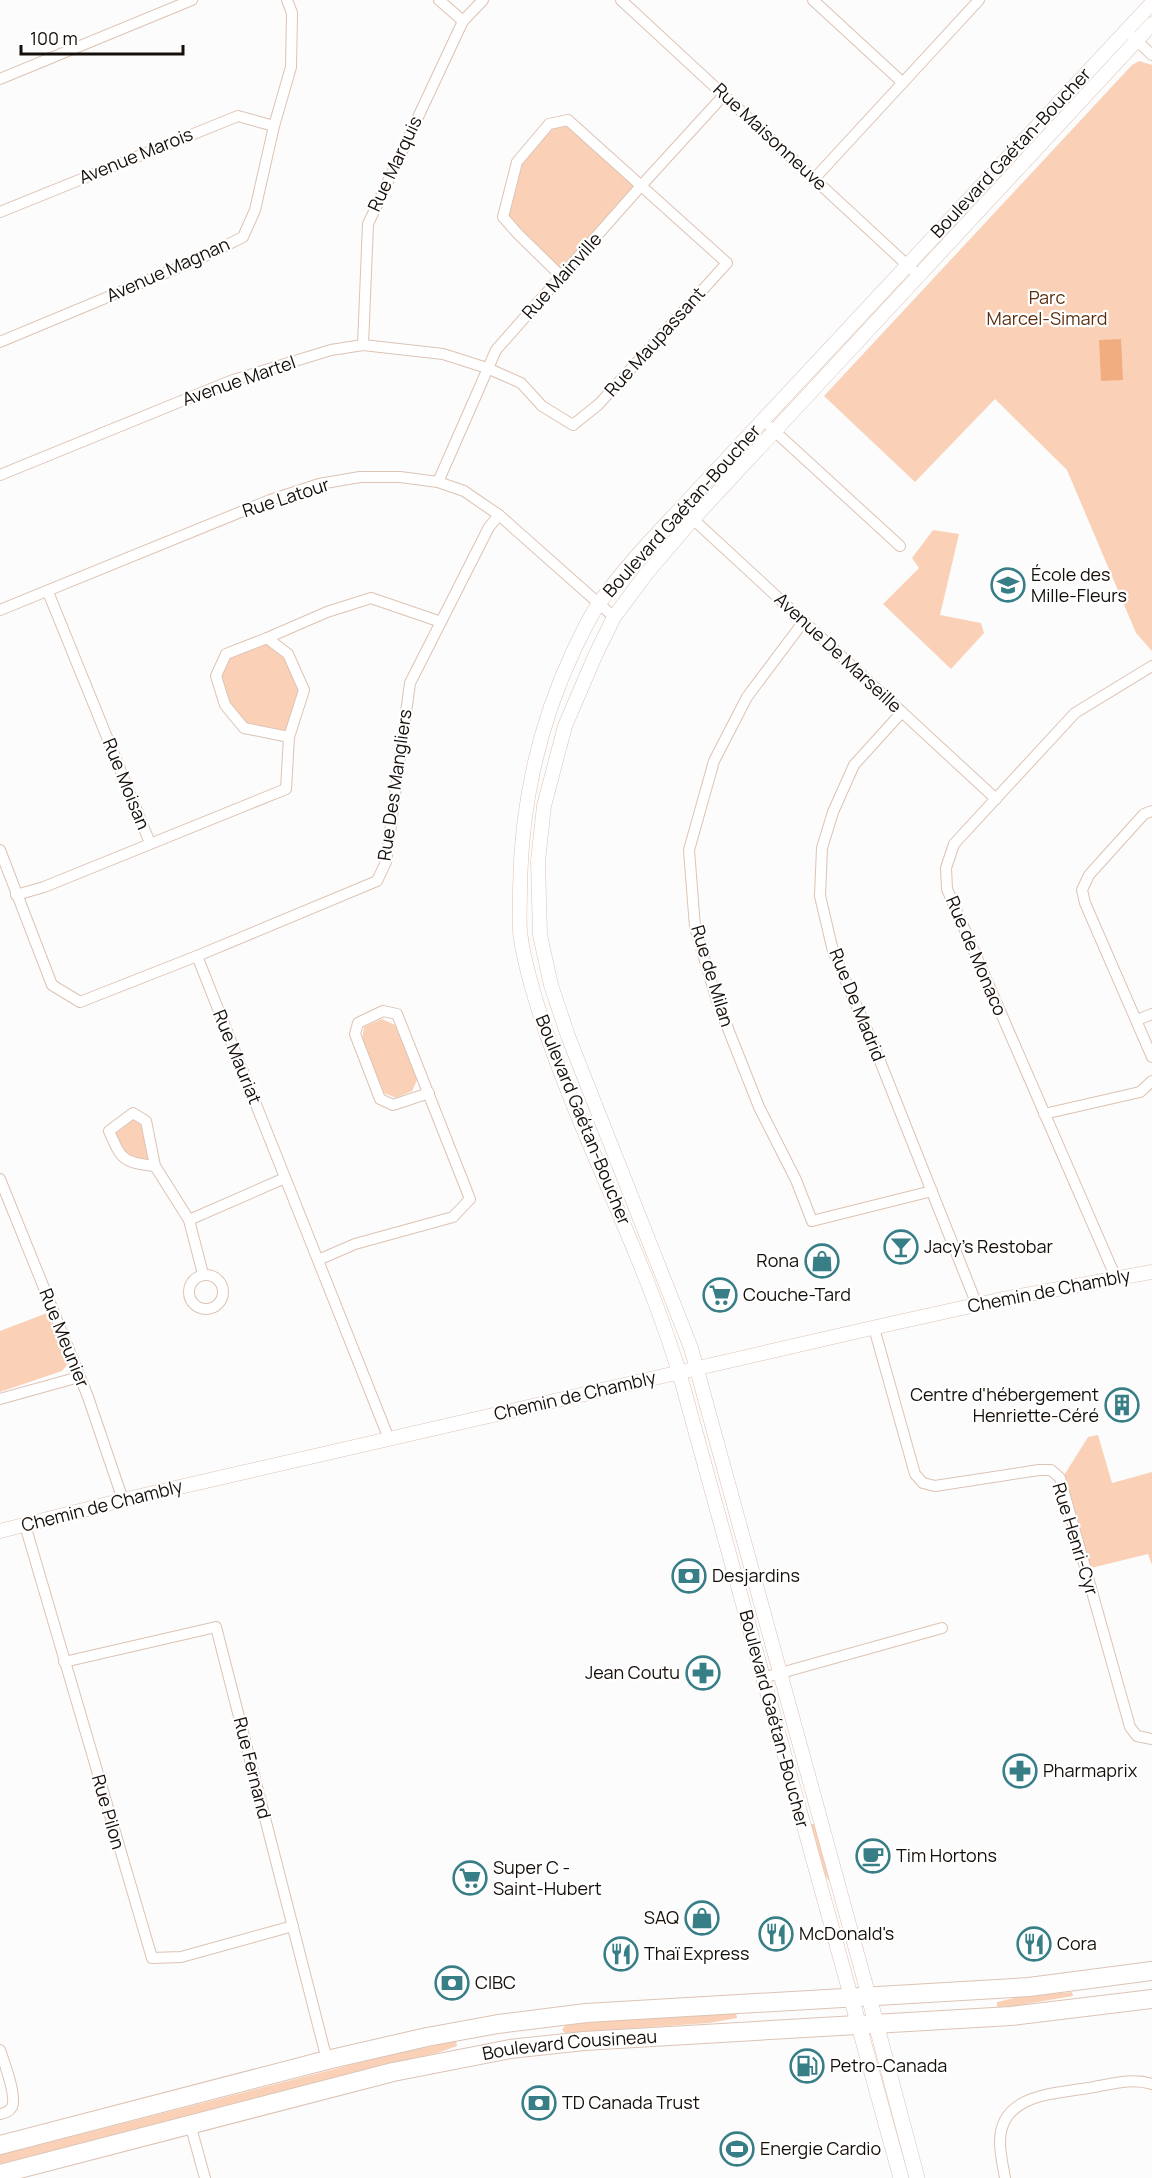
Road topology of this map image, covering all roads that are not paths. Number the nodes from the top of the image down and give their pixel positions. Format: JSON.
{"nodes":[{"id":1,"x":192,"y":0,"type":"edge"},
{"id":2,"x":287,"y":0,"type":"edge"},
{"id":3,"x":440,"y":0,"type":"edge"},
{"id":4,"x":483,"y":0,"type":"edge"},
{"id":5,"x":621,"y":0,"type":"edge"},
{"id":6,"x":813,"y":0,"type":"edge"},
{"id":7,"x":979,"y":0,"type":"edge"},
{"id":8,"x":1152,"y":3,"type":"edge"},
{"id":9,"x":463,"y":21,"type":"junction"},
{"id":10,"x":1152,"y":24,"type":"edge"},
{"id":11,"x":1126,"y":31,"type":"junction"},
{"id":12,"x":1137,"y":41,"type":"junction"},
{"id":13,"x":1152,"y":55,"type":"edge"},
{"id":14,"x":0,"y":79,"type":"edge"},
{"id":15,"x":903,"y":83,"type":"junction"},
{"id":16,"x":724,"y":95,"type":"junction"},
{"id":17,"x":274,"y":126,"type":"junction"},
{"id":18,"x":814,"y":179,"type":"junction"},
{"id":19,"x":640,"y":187,"type":"junction"},
{"id":20,"x":0,"y":212,"type":"edge"},
{"id":21,"x":907,"y":265,"type":"junction"},
{"id":22,"x":918,"y":275,"type":"junction"},
{"id":23,"x":561,"y":276,"type":"junction"},
{"id":24,"x":0,"y":342,"type":"edge"},
{"id":25,"x":363,"y":345,"type":"junction"},
{"id":26,"x":488,"y":368,"type":"junction"},
{"id":27,"x":763,"y":420,"type":"junction"},
{"id":28,"x":774,"y":431,"type":"junction"},
{"id":29,"x":0,"y":475,"type":"edge"},
{"id":30,"x":438,"y":482,"type":"junction"},
{"id":31,"x":681,"y":508,"type":"junction"},
{"id":32,"x":499,"y":515,"type":"junction"},
{"id":33,"x":693,"y":519,"type":"junction"},
{"id":34,"x":900,"y":546,"type":"dead end"},
{"id":35,"x":48,"y":592,"type":"junction"},
{"id":36,"x":598,"y":603,"type":"junction"},
{"id":37,"x":0,"y":610,"type":"edge"},
{"id":38,"x":614,"y":617,"type":"junction"},
{"id":39,"x":804,"y":621,"type":"junction"},
{"id":40,"x":441,"y":622,"type":"junction"},
{"id":41,"x":267,"y":638,"type":"junction"},
{"id":42,"x":1152,"y":666,"type":"edge"},
{"id":43,"x":902,"y":712,"type":"junction"},
{"id":44,"x":289,"y":737,"type":"junction"},
{"id":45,"x":996,"y":799,"type":"junction"},
{"id":46,"x":1152,"y":811,"type":"edge"},
{"id":47,"x":150,"y":843,"type":"junction"},
{"id":48,"x":0,"y":850,"type":"edge"},
{"id":49,"x":16,"y":895,"type":"junction"},
{"id":50,"x":197,"y":956,"type":"junction"},
{"id":51,"x":1152,"y":1014,"type":"edge"},
{"id":52,"x":1137,"y":1020,"type":"junction"},
{"id":53,"x":1152,"y":1057,"type":"edge"},
{"id":54,"x":1152,"y":1081,"type":"edge"},
{"id":55,"x":429,"y":1093,"type":"junction"},
{"id":56,"x":1044,"y":1114,"type":"junction"},
{"id":57,"x":155,"y":1166,"type":"junction"},
{"id":58,"x":285,"y":1178,"type":"junction"},
{"id":59,"x":0,"y":1179,"type":"edge"},
{"id":60,"x":932,"y":1191,"type":"junction"},
{"id":61,"x":189,"y":1220,"type":"junction"},
{"id":62,"x":318,"y":1260,"type":"junction"},
{"id":63,"x":1152,"y":1272,"type":"edge"},
{"id":64,"x":202,"y":1274,"type":"dead end"},
{"id":65,"x":1116,"y":1278,"type":"junction"},
{"id":66,"x":977,"y":1305,"type":"junction"},
{"id":67,"x":874,"y":1328,"type":"junction"},
{"id":68,"x":697,"y":1368,"type":"junction"},
{"id":69,"x":679,"y":1372,"type":"junction"},
{"id":70,"x":80,"y":1377,"type":"junction"},
{"id":71,"x":0,"y":1399,"type":"edge"},
{"id":72,"x":389,"y":1439,"type":"junction"},
{"id":73,"x":123,"y":1500,"type":"junction"},
{"id":74,"x":26,"y":1525,"type":"junction"},
{"id":75,"x":0,"y":1531,"type":"edge"},
{"id":76,"x":942,"y":1628,"type":"dead end"},
{"id":77,"x":64,"y":1662,"type":"junction"},
{"id":78,"x":780,"y":1673,"type":"junction"},
{"id":79,"x":763,"y":1678,"type":"junction"},
{"id":80,"x":1152,"y":1739,"type":"edge"},
{"id":81,"x":791,"y":1780,"type":"junction"},
{"id":82,"x":820,"y":1818,"type":"junction"},
{"id":83,"x":293,"y":1926,"type":"junction"},
{"id":84,"x":1152,"y":1971,"type":"edge"},
{"id":85,"x":851,"y":1997,"type":"junction"},
{"id":86,"x":869,"y":1997,"type":"junction"},
{"id":87,"x":1152,"y":1999,"type":"edge"},
{"id":88,"x":867,"y":2023,"type":"junction"},
{"id":89,"x":0,"y":2050,"type":"edge"},
{"id":90,"x":327,"y":2060,"type":"junction"},
{"id":91,"x":1152,"y":2084,"type":"edge"},
{"id":92,"x":0,"y":2114,"type":"edge"},
{"id":93,"x":190,"y":2124,"type":"junction"},
{"id":94,"x":0,"y":2145,"type":"edge"},
{"id":95,"x":0,"y":2174,"type":"edge"},
{"id":96,"x":205,"y":2178,"type":"edge"},
{"id":97,"x":901,"y":2178,"type":"edge"},
{"id":98,"x":917,"y":2178,"type":"edge"},
{"id":99,"x":1005,"y":2178,"type":"edge"}],
"edges":[{"from":1,"to":14,"type":"street"},
{"from":2,"to":17,"type":"street","name":"Avenue Magnan"},
{"from":3,"to":9,"type":"street"},
{"from":4,"to":9,"type":"street","name":"Rue Marquis"},
{"from":5,"to":16,"type":"street","name":"Rue Maisonneuve"},
{"from":6,"to":15,"type":"street"},
{"from":7,"to":15,"type":"street"},
{"from":8,"to":11,"type":"street","name":"Boulevard Gaétan-Boucher"},
{"from":9,"to":25,"type":"street","name":"Rue Marquis"},
{"from":10,"to":12,"type":"street","name":"Boulevard Gaétan-Boucher"},
{"from":11,"to":12,"type":"street"},
{"from":11,"to":21,"type":"street","name":"Boulevard Gaétan-Boucher"},
{"from":12,"to":13,"type":"street"},
{"from":12,"to":22,"type":"street","name":"Boulevard Gaétan-Boucher"},
{"from":15,"to":18,"type":"street"},
{"from":16,"to":18,"type":"street","name":"Rue Maisonneuve"},
{"from":16,"to":19,"type":"street","name":"Rue Mainville"},
{"from":17,"to":20,"type":"street","name":"Avenue Marois"},
{"from":17,"to":24,"type":"street","name":"Avenue Magnan"},
{"from":18,"to":21,"type":"street","name":"Rue Maisonneuve"},
{"from":19,"to":23,"type":"street","name":"Rue Mainville"},
{"from":19,"to":23,"type":"street"},
{"from":19,"to":26,"type":"street","name":"Rue Maupassant"},
{"from":21,"to":22,"type":"street","name":"Rue Maisonneuve"},
{"from":21,"to":27,"type":"street","name":"Boulevard Gaétan-Boucher"},
{"from":22,"to":28,"type":"street","name":"Boulevard Gaétan-Boucher"},
{"from":23,"to":26,"type":"street","name":"Rue Mainville"},
{"from":25,"to":26,"type":"street","name":"Avenue Martel"},
{"from":25,"to":29,"type":"street","name":"Avenue Martel"},
{"from":26,"to":30,"type":"street","name":"Rue Mainville"},
{"from":27,"to":28,"type":"street"},
{"from":27,"to":31,"type":"street","name":"Boulevard Gaétan-Boucher"},
{"from":28,"to":33,"type":"street","name":"Boulevard Gaétan-Boucher"},
{"from":28,"to":34,"type":"street"},
{"from":30,"to":32,"type":"street","name":"Rue Latour"},
{"from":30,"to":35,"type":"street","name":"Rue Latour"},
{"from":31,"to":33,"type":"street","name":"Avenue De Marseille"},
{"from":31,"to":36,"type":"street","name":"Boulevard Gaétan-Boucher"},
{"from":32,"to":36,"type":"street","name":"Rue Latour"},
{"from":32,"to":40,"type":"street","name":"Rue Des Mangliers"},
{"from":33,"to":38,"type":"street","name":"Boulevard Gaétan-Boucher"},
{"from":33,"to":39,"type":"street","name":"Avenue De Marseille"},
{"from":35,"to":37,"type":"street","name":"Rue Latour"},
{"from":35,"to":47,"type":"street","name":"Rue Moisan"},
{"from":36,"to":38,"type":"street","name":"Rue Latour"},
{"from":36,"to":69,"type":"street","name":"Boulevard Gaétan-Boucher"},
{"from":38,"to":68,"type":"street","name":"Boulevard Gaétan-Boucher"},
{"from":39,"to":43,"type":"street","name":"Avenue De Marseille"},
{"from":39,"to":60,"type":"street","name":"Rue de Milan"},
{"from":40,"to":41,"type":"street"},
{"from":40,"to":50,"type":"street","name":"Rue Des Mangliers"},
{"from":41,"to":44,"type":"street"},
{"from":41,"to":44,"type":"street"},
{"from":42,"to":45,"type":"street","name":"Rue de Monaco"},
{"from":43,"to":45,"type":"street","name":"Avenue De Marseille"},
{"from":43,"to":60,"type":"street","name":"Rue De Madrid"},
{"from":44,"to":47,"type":"street"},
{"from":45,"to":56,"type":"street","name":"Rue de Monaco"},
{"from":46,"to":52,"type":"street"},
{"from":47,"to":49,"type":"street","name":"Rue Moisan"},
{"from":48,"to":49,"type":"street"},
{"from":49,"to":50,"type":"street"},
{"from":50,"to":58,"type":"street","name":"Rue Mauriat"},
{"from":51,"to":52,"type":"street"},
{"from":52,"to":53,"type":"street"},
{"from":54,"to":56,"type":"street"},
{"from":55,"to":55,"type":"street"},
{"from":55,"to":62,"type":"street"},
{"from":56,"to":65,"type":"street","name":"Rue de Monaco"},
{"from":57,"to":57,"type":"street"},
{"from":57,"to":61,"type":"street"},
{"from":58,"to":61,"type":"street"},
{"from":58,"to":62,"type":"street","name":"Rue Mauriat"},
{"from":59,"to":70,"type":"street","name":"Rue Meunier"},
{"from":60,"to":66,"type":"street","name":"Rue De Madrid"},
{"from":61,"to":64,"type":"street"},
{"from":62,"to":72,"type":"street","name":"Rue Mauriat"},
{"from":63,"to":65,"type":"street","name":"Chemin de Chambly"},
{"from":65,"to":66,"type":"street","name":"Chemin de Chambly"},
{"from":66,"to":67,"type":"street","name":"Chemin de Chambly"},
{"from":67,"to":68,"type":"street","name":"Chemin de Chambly"},
{"from":67,"to":80,"type":"street","name":"Rue Henri-Cyr"},
{"from":68,"to":69,"type":"street","name":"Chemin de Chambly"},
{"from":68,"to":78,"type":"street","name":"Boulevard Gaétan-Boucher"},
{"from":69,"to":72,"type":"street","name":"Chemin de Chambly"},
{"from":69,"to":79,"type":"street","name":"Boulevard Gaétan-Boucher"},
{"from":70,"to":71,"type":"street"},
{"from":70,"to":73,"type":"street","name":"Rue Meunier"},
{"from":72,"to":73,"type":"street","name":"Chemin de Chambly"},
{"from":73,"to":74,"type":"street","name":"Chemin de Chambly"},
{"from":74,"to":75,"type":"street","name":"Chemin de Chambly"},
{"from":74,"to":77,"type":"street","name":"Rue Pilon"},
{"from":76,"to":78,"type":"street"},
{"from":77,"to":83,"type":"street","name":"Rue Pilon"},
{"from":77,"to":83,"type":"street","name":"Rue Fernand"},
{"from":78,"to":79,"type":"street"},
{"from":78,"to":82,"type":"street","name":"Boulevard Gaétan-Boucher"},
{"from":79,"to":81,"type":"street","name":"Boulevard Gaétan-Boucher"},
{"from":81,"to":82,"type":"street"},
{"from":81,"to":85,"type":"street","name":"Boulevard Gaétan-Boucher"},
{"from":82,"to":86,"type":"street","name":"Boulevard Gaétan-Boucher"},
{"from":83,"to":90,"type":"street","name":"Rue Fernand"},
{"from":84,"to":86,"type":"main road","name":"Boulevard Cousineau"},
{"from":85,"to":86,"type":"main road","name":"Boulevard Cousineau"},
{"from":85,"to":88,"type":"main road","name":"Boulevard Gaétan-Boucher"},
{"from":85,"to":90,"type":"main road","name":"Boulevard Cousineau"},
{"from":86,"to":88,"type":"main road","name":"Boulevard Gaétan-Boucher"},
{"from":87,"to":88,"type":"main road","name":"Boulevard Cousineau"},
{"from":88,"to":93,"type":"main road","name":"Boulevard Cousineau"},
{"from":88,"to":97,"type":"main road","name":"Boulevard Gaétan-Boucher"},
{"from":88,"to":98,"type":"main road","name":"Boulevard Gaétan-Boucher"},
{"from":89,"to":92,"type":"street"},
{"from":90,"to":94,"type":"main road","name":"Boulevard Cousineau"},
{"from":91,"to":99,"type":"street"},
{"from":93,"to":95,"type":"main road","name":"Boulevard Cousineau"},
{"from":93,"to":96,"type":"street"}]}
